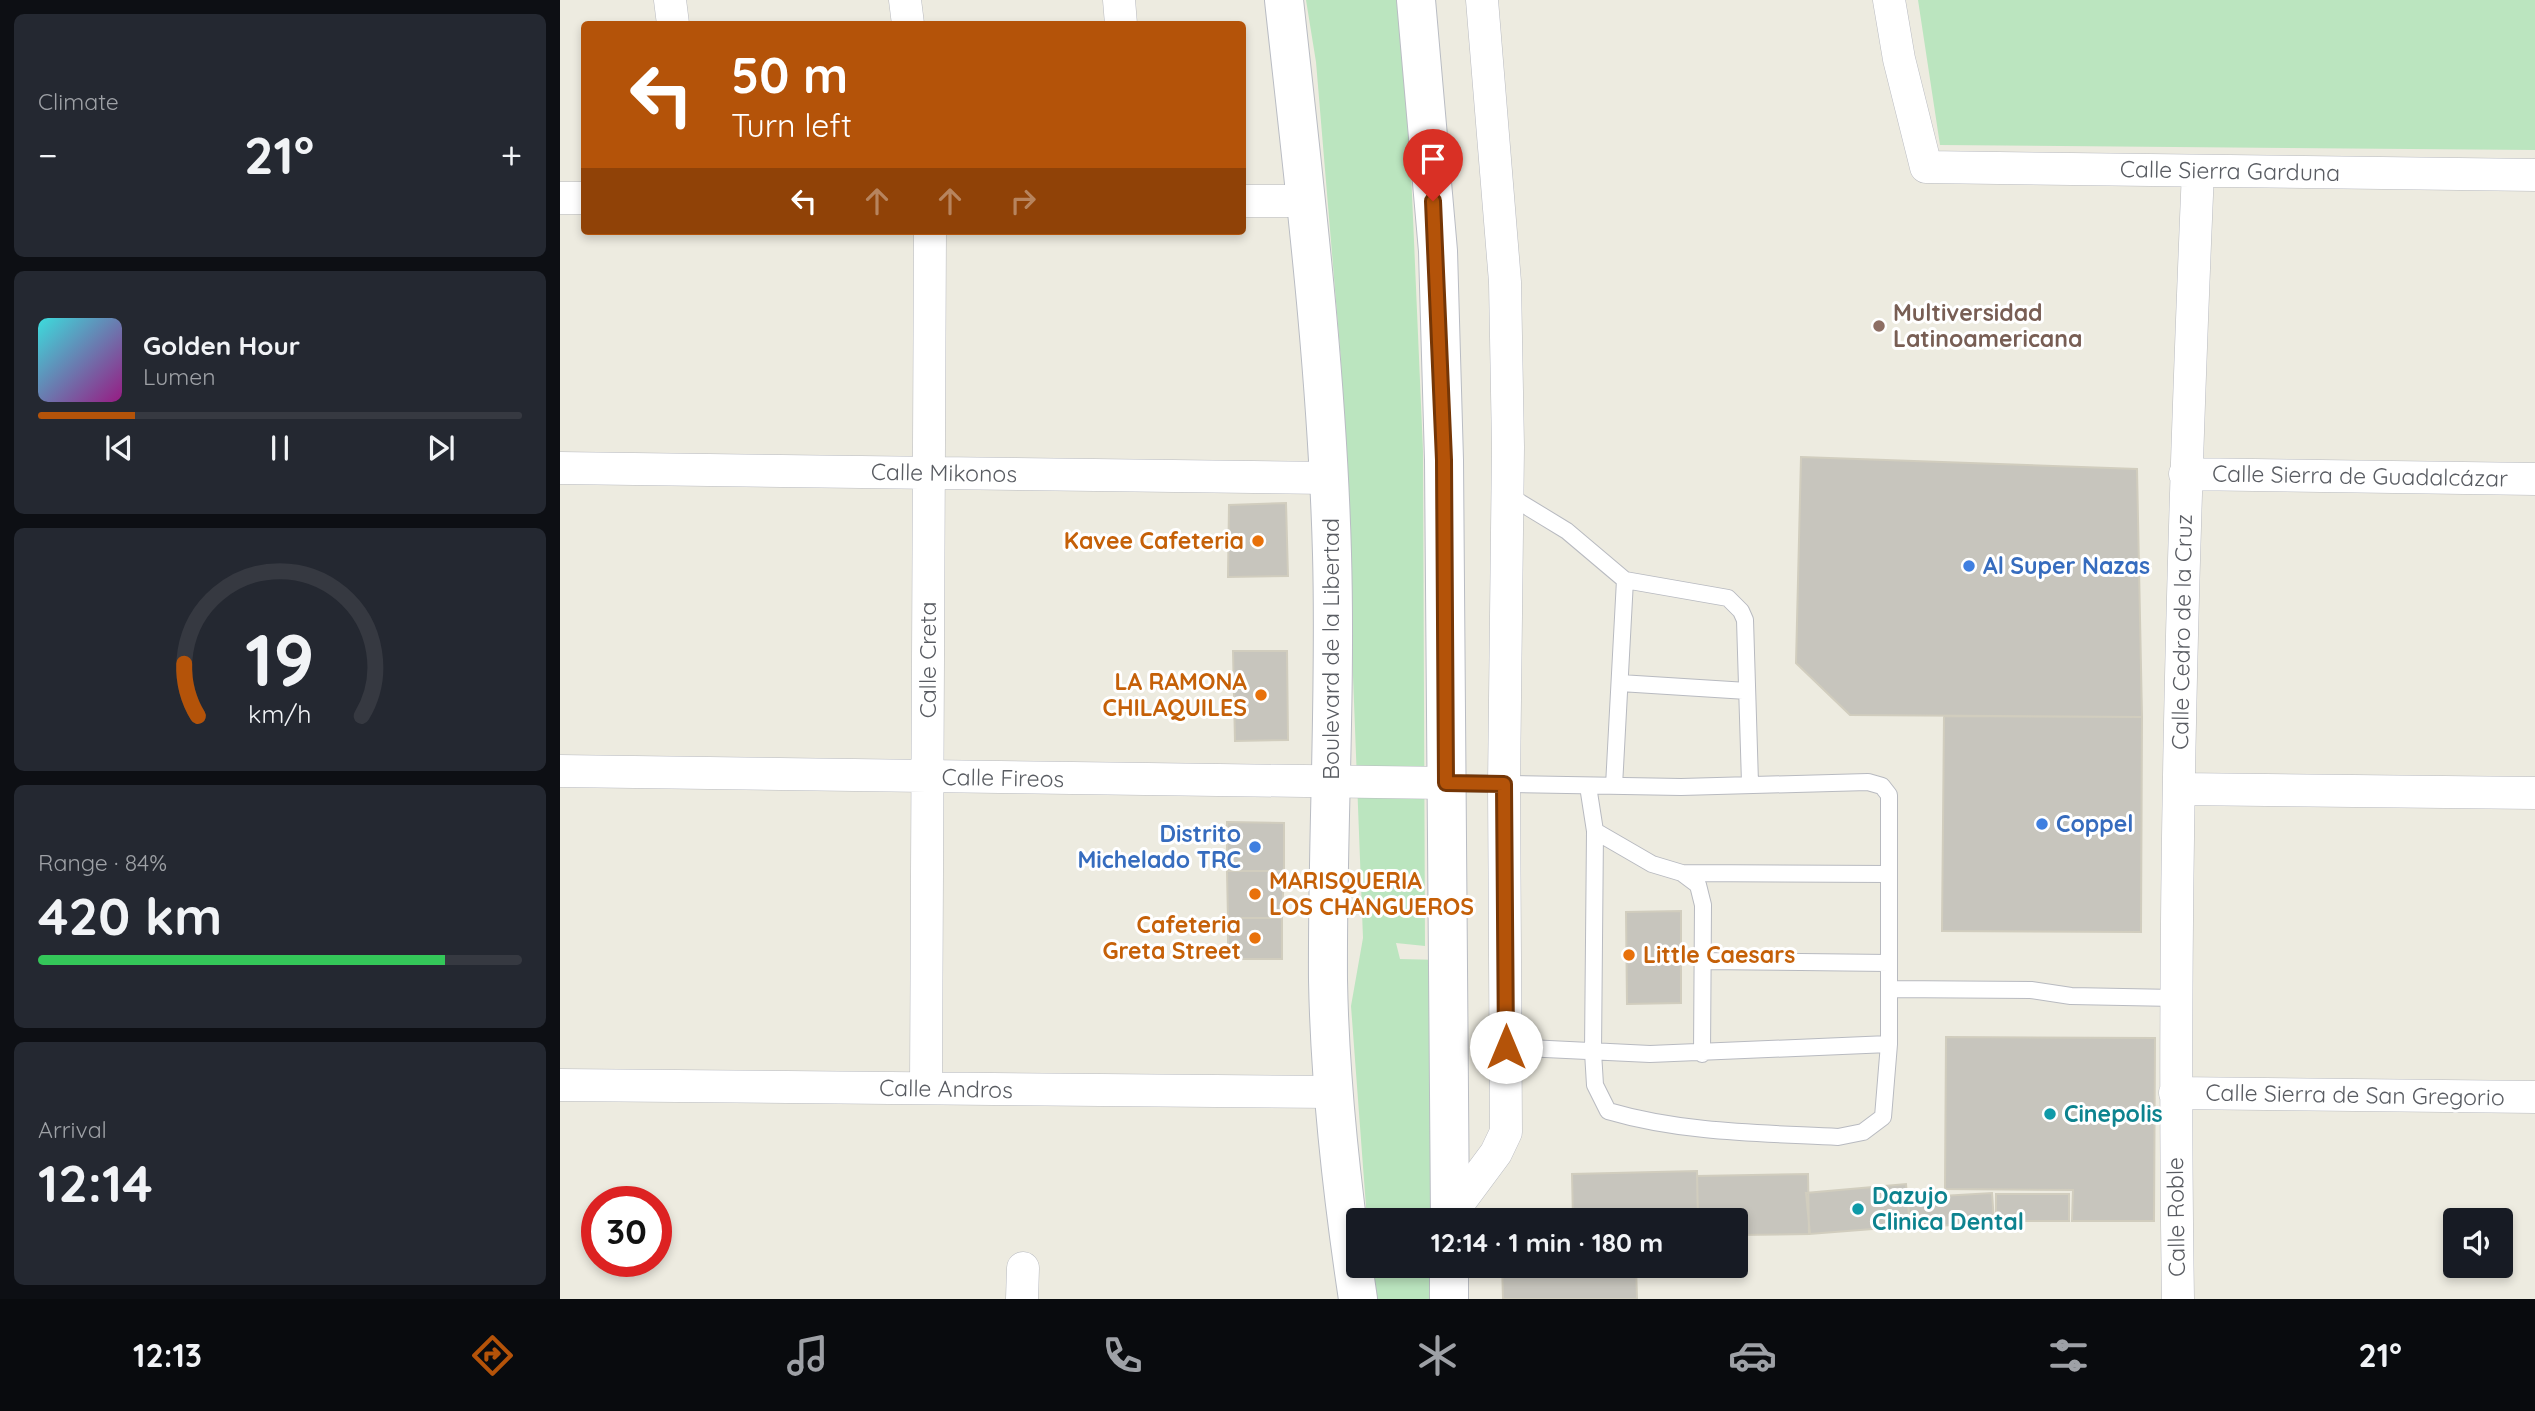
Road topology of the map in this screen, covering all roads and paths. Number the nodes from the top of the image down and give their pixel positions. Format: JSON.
{"nodes":[{"id":1,"x":670,"y":0,"type":"edge"},
{"id":2,"x":905,"y":0,"type":"edge"},
{"id":3,"x":1119,"y":0,"type":"edge"},
{"id":4,"x":1284,"y":0,"type":"edge"},
{"id":5,"x":1416,"y":0,"type":"edge"},
{"id":6,"x":1482,"y":0,"type":"edge"},
{"id":7,"x":1889,"y":0,"type":"edge"},
{"id":8,"x":673,"y":21,"type":"edge"},
{"id":9,"x":908,"y":21,"type":"edge"},
{"id":10,"x":1121,"y":21,"type":"edge"},
{"id":11,"x":2198,"y":171,"type":"junction"},
{"id":12,"x":2535,"y":175,"type":"edge"},
{"id":13,"x":560,"y":198,"type":"edge"},
{"id":14,"x":581,"y":198,"type":"edge"},
{"id":15,"x":1246,"y":201,"type":"edge"},
{"id":16,"x":1306,"y":201,"type":"junction"},
{"id":17,"x":930,"y":235,"type":"edge"},
{"id":18,"x":560,"y":468,"type":"edge"},
{"id":19,"x":928,"y":473,"type":"junction"},
{"id":20,"x":2185,"y":474,"type":"junction"},
{"id":21,"x":1328,"y":478,"type":"junction"},
{"id":22,"x":2535,"y":479,"type":"edge"},
{"id":23,"x":1508,"y":495,"type":"junction"},
{"id":24,"x":1625,"y":580,"type":"junction"},
{"id":25,"x":1620,"y":683,"type":"junction"},
{"id":26,"x":1747,"y":691,"type":"junction"},
{"id":27,"x":560,"y":771,"type":"edge"},
{"id":28,"x":928,"y":777,"type":"junction"},
{"id":29,"x":1332,"y":783,"type":"junction"},
{"id":30,"x":1446,"y":783,"type":"junction"},
{"id":31,"x":1750,"y":783,"type":"junction"},
{"id":32,"x":1504,"y":784,"type":"junction"},
{"id":33,"x":1588,"y":786,"type":"junction"},
{"id":34,"x":1614,"y":786,"type":"junction"},
{"id":35,"x":2179,"y":789,"type":"junction"},
{"id":36,"x":2535,"y":793,"type":"edge"},
{"id":37,"x":1595,"y":831,"type":"junction"},
{"id":38,"x":1682,"y":873,"type":"junction"},
{"id":39,"x":1889,"y":874,"type":"junction"},
{"id":40,"x":1703,"y":961,"type":"junction"},
{"id":41,"x":1889,"y":963,"type":"junction"},
{"id":42,"x":1889,"y":989,"type":"junction"},
{"id":43,"x":2175,"y":998,"type":"junction"},
{"id":44,"x":1889,"y":1044,"type":"junction"},
{"id":45,"x":1506,"y":1047,"type":"junction"},
{"id":46,"x":1593,"y":1052,"type":"junction"},
{"id":47,"x":1702,"y":1054,"type":"junction"},
{"id":48,"x":560,"y":1085,"type":"edge"},
{"id":49,"x":926,"y":1088,"type":"junction"},
{"id":50,"x":1332,"y":1092,"type":"junction"},
{"id":51,"x":2175,"y":1093,"type":"junction"},
{"id":52,"x":2535,"y":1097,"type":"edge"},
{"id":53,"x":1450,"y":1208,"type":"edge"},
{"id":54,"x":1457,"y":1208,"type":"edge"},
{"id":55,"x":1023,"y":1268,"type":"dead end"},
{"id":56,"x":1450,"y":1278,"type":"edge"},
{"id":57,"x":1022,"y":1299,"type":"edge"},
{"id":58,"x":1358,"y":1299,"type":"edge"},
{"id":59,"x":1449,"y":1299,"type":"edge"},
{"id":60,"x":2178,"y":1299,"type":"edge"}],
"edges":[{"from":1,"to":8,"type":"street"},
{"from":2,"to":9,"type":"street"},
{"from":3,"to":10,"type":"street"},
{"from":4,"to":16,"type":"main road","name":"Boulevard de la Libertad"},
{"from":5,"to":30,"type":"main road"},
{"from":6,"to":23,"type":"street"},
{"from":7,"to":11,"type":"street","name":"Calle Sierra Garduna"},
{"from":11,"to":12,"type":"street","name":"Calle Sierra Garduna"},
{"from":11,"to":20,"type":"street","name":"Calle Cedro de la Cruz"},
{"from":13,"to":14,"type":"street"},
{"from":15,"to":16,"type":"street"},
{"from":16,"to":21,"type":"main road","name":"Boulevard de la Libertad"},
{"from":17,"to":19,"type":"street","name":"Calle Creta"},
{"from":18,"to":19,"type":"street","name":"Calle Mikonos"},
{"from":19,"to":21,"type":"street","name":"Calle Mikonos"},
{"from":19,"to":28,"type":"street","name":"Calle Creta"},
{"from":20,"to":22,"type":"street","name":"Calle Sierra de Guadalcázar"},
{"from":20,"to":35,"type":"street","name":"Calle Cedro de la Cruz"},
{"from":21,"to":29,"type":"main road","name":"Boulevard de la Libertad"},
{"from":23,"to":24,"type":"lane"},
{"from":23,"to":32,"type":"street"},
{"from":24,"to":25,"type":"lane"},
{"from":24,"to":26,"type":"lane"},
{"from":25,"to":26,"type":"lane"},
{"from":25,"to":34,"type":"lane"},
{"from":26,"to":31,"type":"lane"},
{"from":27,"to":28,"type":"street","name":"Calle Fireos"},
{"from":28,"to":29,"type":"street","name":"Calle Fireos"},
{"from":28,"to":49,"type":"street","name":"Calle Creta"},
{"from":29,"to":30,"type":"street","name":"Calle Fireos"},
{"from":29,"to":50,"type":"main road","name":"Boulevard de la Libertad"},
{"from":30,"to":32,"type":"lane"},
{"from":30,"to":53,"type":"main road"},
{"from":31,"to":34,"type":"lane"},
{"from":31,"to":39,"type":"lane"},
{"from":32,"to":33,"type":"lane"},
{"from":32,"to":45,"type":"street"},
{"from":33,"to":34,"type":"lane"},
{"from":33,"to":37,"type":"lane"},
{"from":35,"to":36,"type":"street"},
{"from":35,"to":43,"type":"street","name":"Calle Cedro de la Cruz"},
{"from":37,"to":38,"type":"lane"},
{"from":37,"to":46,"type":"lane"},
{"from":38,"to":39,"type":"lane"},
{"from":38,"to":40,"type":"lane"},
{"from":39,"to":41,"type":"lane"},
{"from":40,"to":41,"type":"lane"},
{"from":40,"to":47,"type":"lane"},
{"from":41,"to":42,"type":"lane"},
{"from":42,"to":43,"type":"lane"},
{"from":42,"to":44,"type":"lane"},
{"from":43,"to":51,"type":"street","name":"Calle Cedro de la Cruz"},
{"from":44,"to":46,"type":"lane"},
{"from":44,"to":47,"type":"lane"},
{"from":45,"to":46,"type":"lane"},
{"from":45,"to":54,"type":"street"},
{"from":46,"to":47,"type":"lane"},
{"from":48,"to":49,"type":"street","name":"Calle Andros"},
{"from":49,"to":50,"type":"street","name":"Calle Andros"},
{"from":50,"to":58,"type":"main road","name":"Boulevard de la Libertad"},
{"from":51,"to":52,"type":"street","name":"Calle Sierra de San Gregorio"},
{"from":51,"to":60,"type":"street","name":"Calle Roble"},
{"from":55,"to":57,"type":"street"},
{"from":56,"to":59,"type":"main road"}]}
